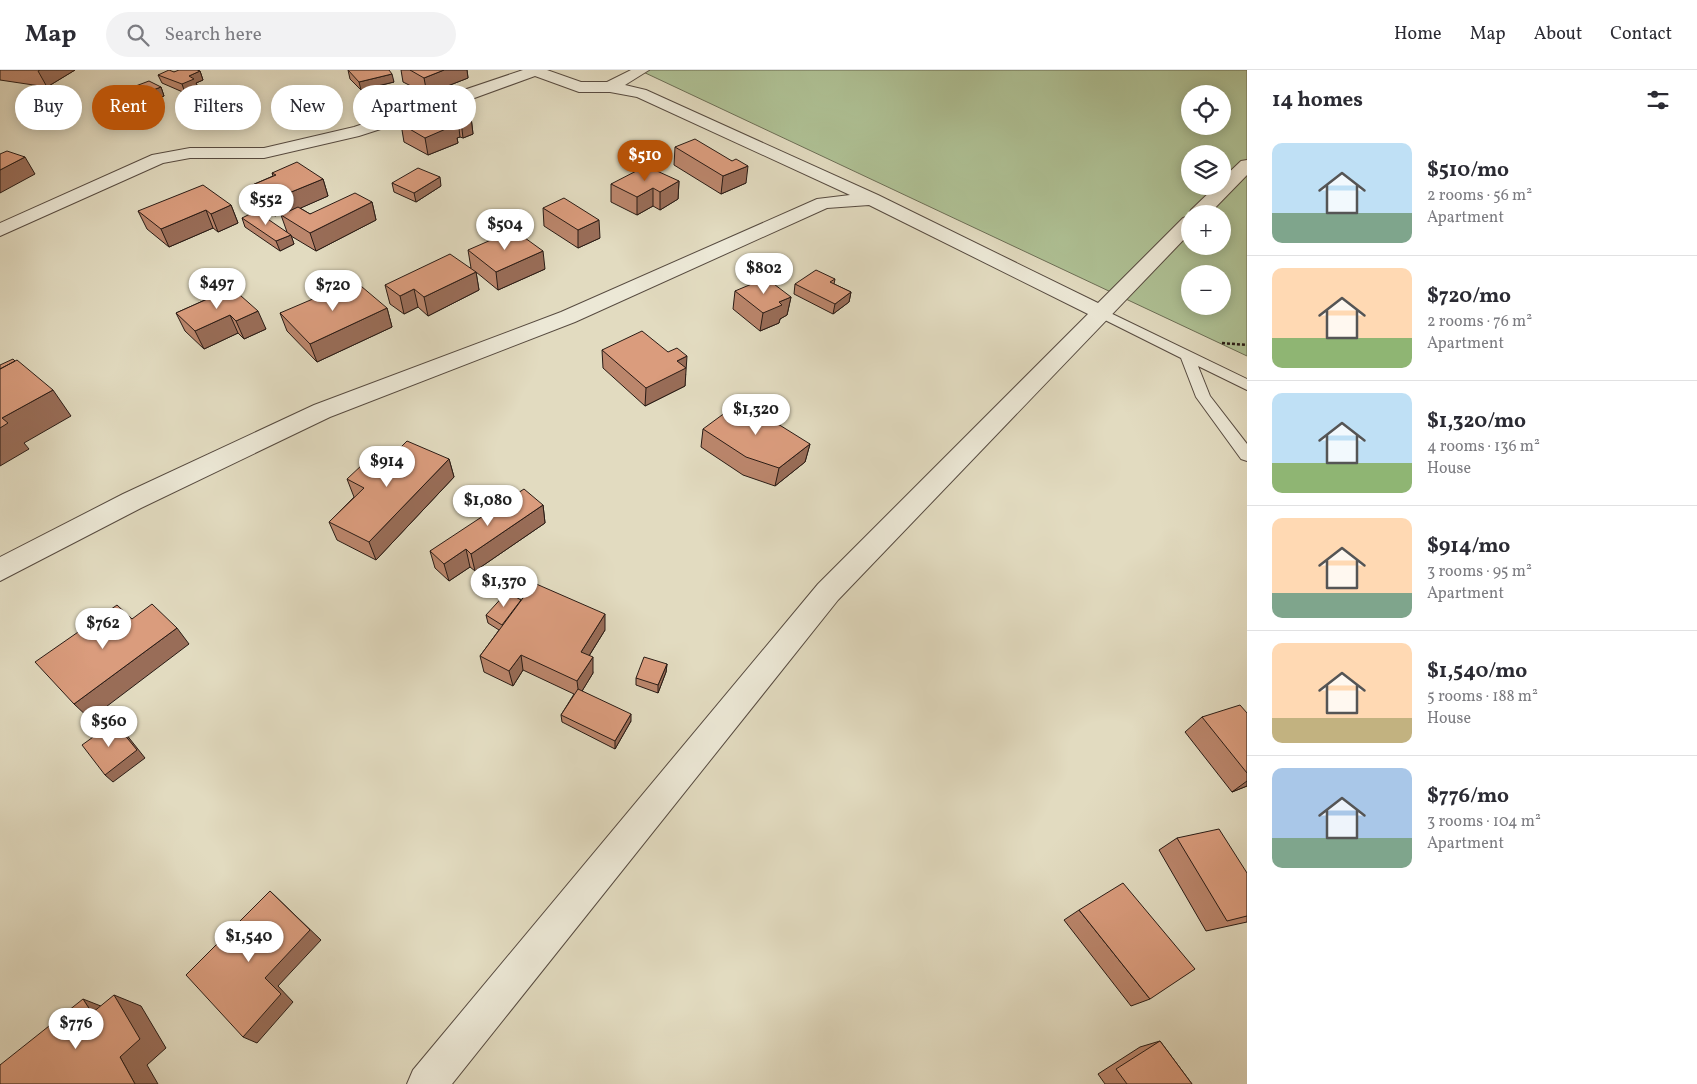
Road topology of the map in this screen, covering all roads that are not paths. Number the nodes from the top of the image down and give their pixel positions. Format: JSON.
{"nodes":[{"id":1,"x":534,"y":70,"type":"edge"},
{"id":2,"x":642,"y":70,"type":"edge"},
{"id":3,"x":610,"y":87,"type":"junction"},
{"id":4,"x":1247,"y":165,"type":"edge"},
{"id":5,"x":872,"y":199,"type":"junction"},
{"id":6,"x":1207,"y":205,"type":"edge"},
{"id":7,"x":0,"y":230,"type":"edge"},
{"id":8,"x":1181,"y":231,"type":"edge"},
{"id":9,"x":1100,"y":312,"type":"junction"},
{"id":10,"x":1187,"y":356,"type":"junction"},
{"id":11,"x":1247,"y":385,"type":"edge"},
{"id":12,"x":1247,"y":455,"type":"edge"},
{"id":13,"x":0,"y":570,"type":"edge"},
{"id":14,"x":427,"y":1084,"type":"edge"}],
"edges":[{"from":1,"to":3,"type":"street"},
{"from":1,"to":7,"type":"street"},
{"from":2,"to":3,"type":"street"},
{"from":3,"to":5,"type":"street"},
{"from":4,"to":6,"type":"street"},
{"from":5,"to":9,"type":"street"},
{"from":5,"to":13,"type":"street"},
{"from":8,"to":9,"type":"street"},
{"from":9,"to":10,"type":"lane"},
{"from":9,"to":14,"type":"street"},
{"from":10,"to":11,"type":"lane"},
{"from":10,"to":12,"type":"lane"}]}
